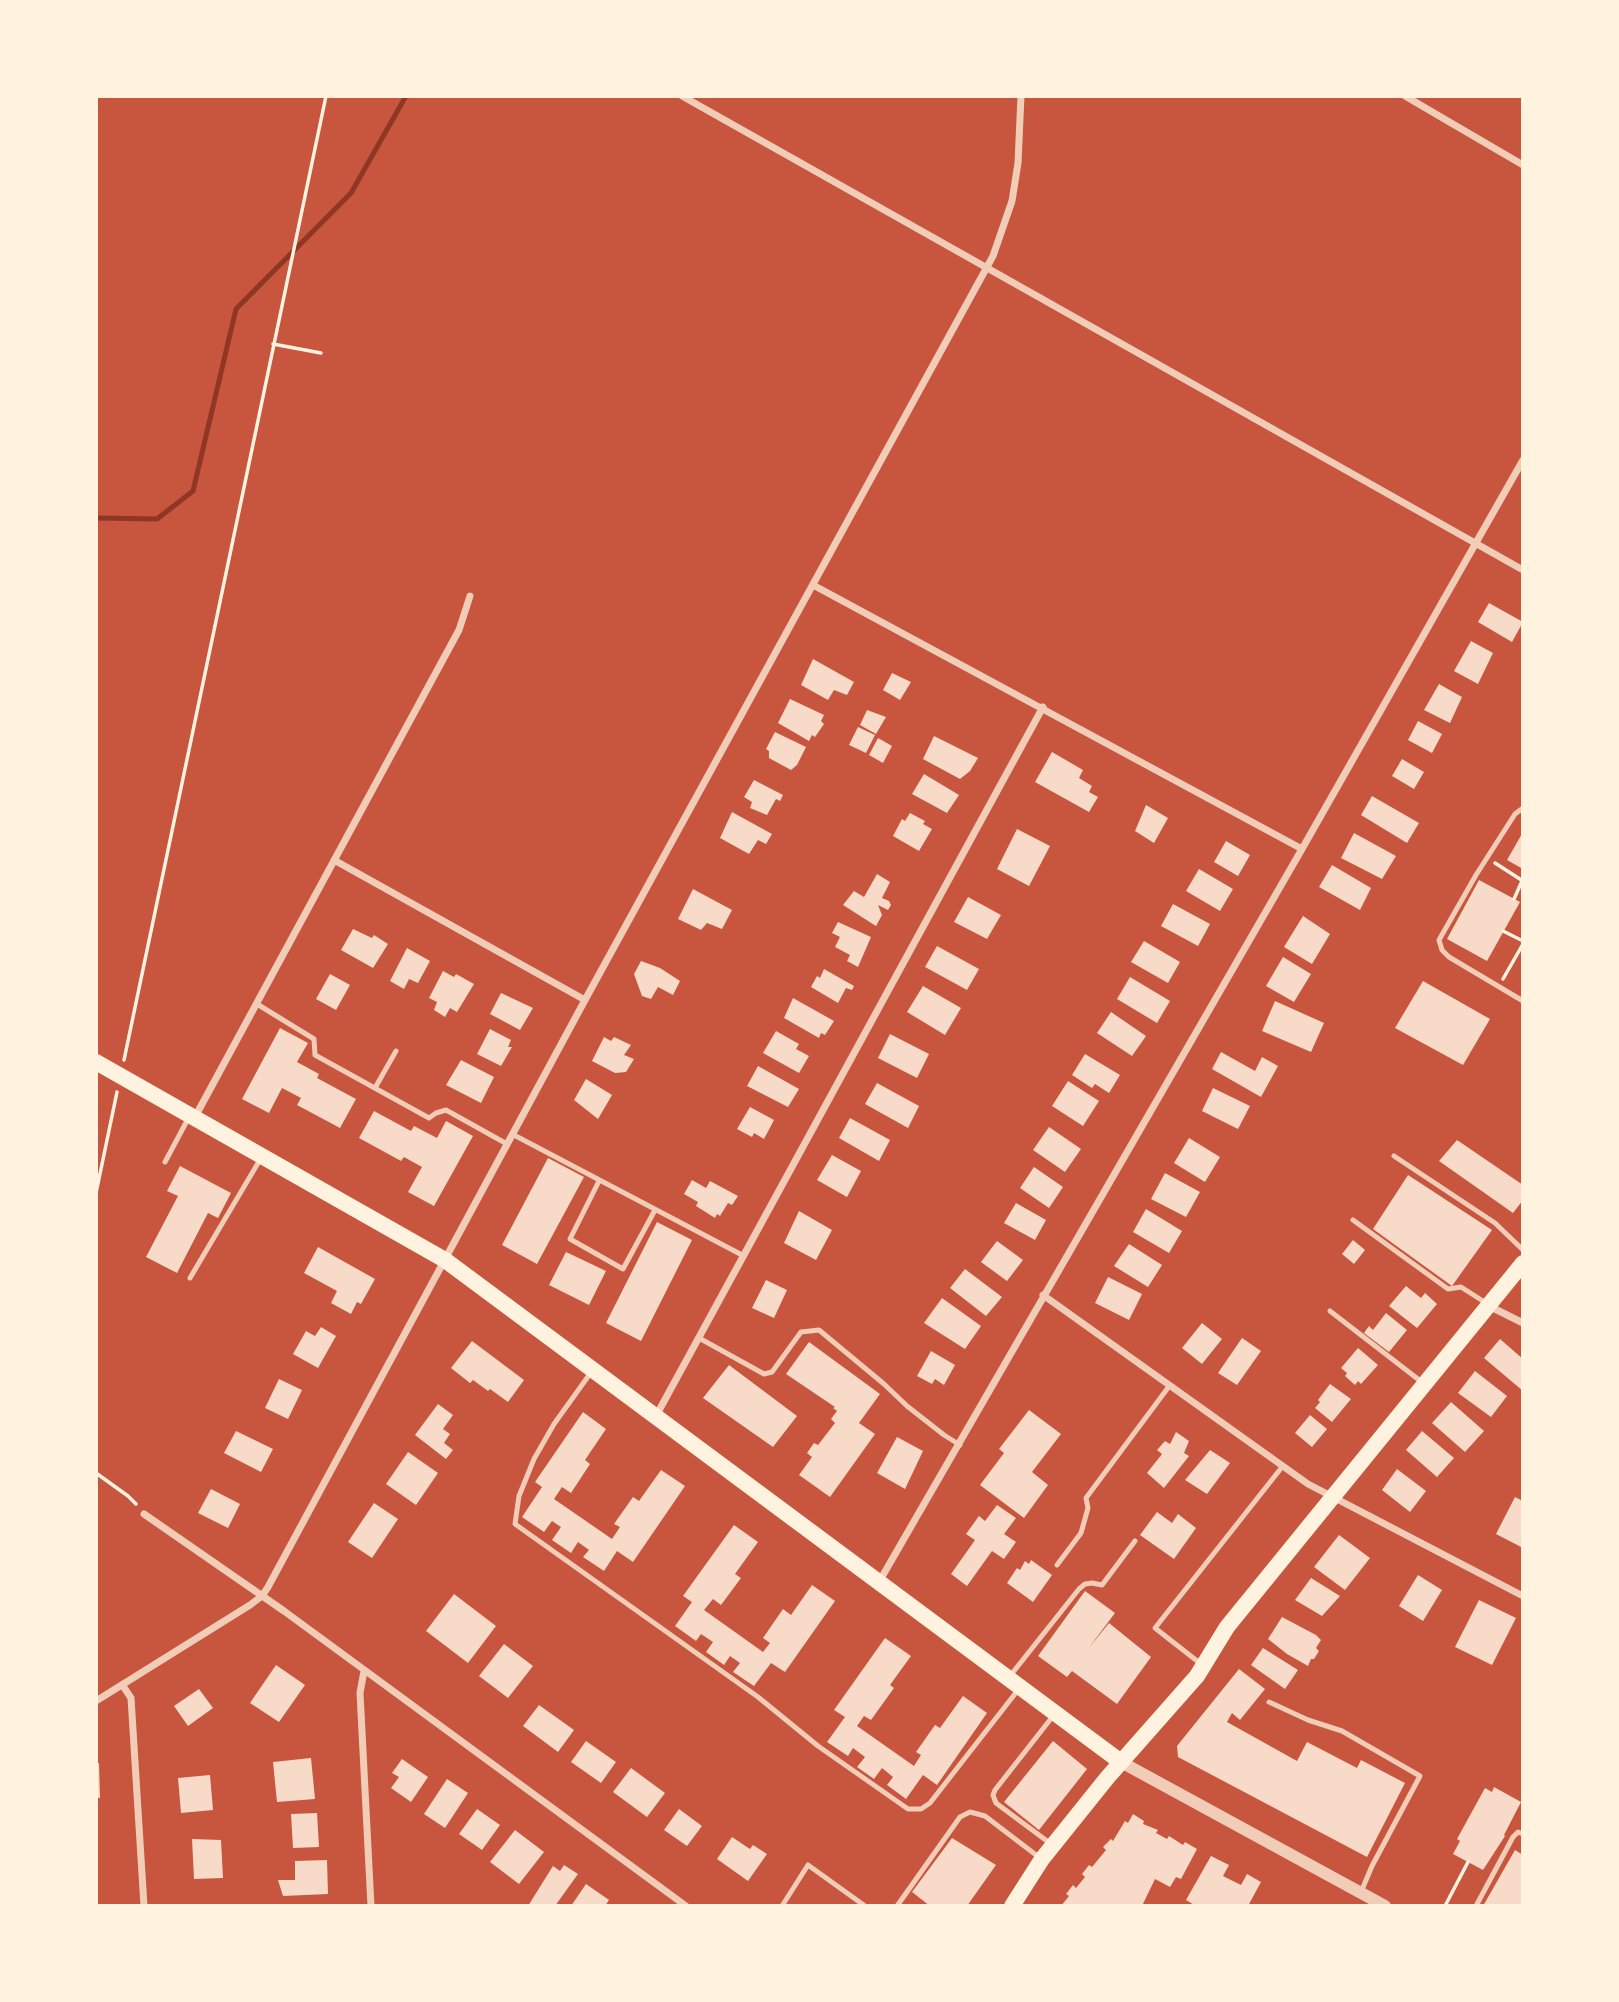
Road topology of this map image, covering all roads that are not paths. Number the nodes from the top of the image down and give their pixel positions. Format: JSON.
{"nodes":[{"id":1,"x":682,"y":96,"type":"edge"},
{"id":2,"x":1021,"y":96,"type":"edge"},
{"id":3,"x":1405,"y":96,"type":"edge"},
{"id":4,"x":1523,"y":165,"type":"edge"},
{"id":5,"x":986,"y":269,"type":"junction"},
{"id":6,"x":1523,"y":460,"type":"edge"},
{"id":7,"x":1476,"y":542,"type":"junction"},
{"id":8,"x":1523,"y":570,"type":"edge"},
{"id":9,"x":813,"y":585,"type":"junction"},
{"id":10,"x":470,"y":596,"type":"dead end"},
{"id":11,"x":1043,"y":707,"type":"junction"},
{"id":12,"x":1523,"y":808,"type":"edge"},
{"id":13,"x":1302,"y":849,"type":"junction"},
{"id":14,"x":334,"y":860,"type":"junction"},
{"id":15,"x":585,"y":1000,"type":"junction"},
{"id":16,"x":1523,"y":1001,"type":"edge"},
{"id":17,"x":257,"y":1004,"type":"junction"},
{"id":18,"x":396,"y":1051,"type":"dead end"},
{"id":19,"x":96,"y":1062,"type":"edge"},
{"id":20,"x":375,"y":1088,"type":"junction"},
{"id":21,"x":193,"y":1116,"type":"junction"},
{"id":22,"x":512,"y":1134,"type":"junction"},
{"id":23,"x":507,"y":1144,"type":"junction"},
{"id":24,"x":263,"y":1155,"type":"junction"},
{"id":25,"x":1394,"y":1156,"type":"dead end"},
{"id":26,"x":165,"y":1162,"type":"dead end"},
{"id":27,"x":599,"y":1181,"type":"junction"},
{"id":28,"x":655,"y":1210,"type":"junction"},
{"id":29,"x":1353,"y":1220,"type":"dead end"},
{"id":30,"x":1523,"y":1250,"type":"edge"},
{"id":31,"x":744,"y":1256,"type":"junction"},
{"id":32,"x":445,"y":1260,"type":"junction"},
{"id":33,"x":1523,"y":1263,"type":"edge"},
{"id":34,"x":190,"y":1278,"type":"dead end"},
{"id":35,"x":1043,"y":1295,"type":"junction"},
{"id":36,"x":1488,"y":1305,"type":"junction"},
{"id":37,"x":1330,"y":1311,"type":"dead end"},
{"id":38,"x":1523,"y":1323,"type":"edge"},
{"id":39,"x":699,"y":1338,"type":"junction"},
{"id":40,"x":593,"y":1370,"type":"junction"},
{"id":41,"x":1170,"y":1385,"type":"junction"},
{"id":42,"x":1425,"y":1385,"type":"junction"},
{"id":43,"x":656,"y":1416,"type":"junction"},
{"id":44,"x":960,"y":1445,"type":"junction"},
{"id":45,"x":1282,"y":1467,"type":"junction"},
{"id":46,"x":1331,"y":1497,"type":"junction"},
{"id":47,"x":144,"y":1514,"type":"road end"},
{"id":48,"x":1135,"y":1541,"type":"dead end"},
{"id":49,"x":1057,"y":1565,"type":"dead end"},
{"id":50,"x":878,"y":1583,"type":"junction"},
{"id":51,"x":262,"y":1596,"type":"junction"},
{"id":52,"x":1523,"y":1596,"type":"edge"},
{"id":53,"x":1203,"y":1665,"type":"junction"},
{"id":54,"x":364,"y":1671,"type":"junction"},
{"id":55,"x":1014,"y":1683,"type":"junction"},
{"id":56,"x":122,"y":1686,"type":"junction"},
{"id":57,"x":96,"y":1701,"type":"edge"},
{"id":58,"x":1269,"y":1702,"type":"dead end"},
{"id":59,"x":1055,"y":1713,"type":"junction"},
{"id":60,"x":1121,"y":1762,"type":"junction"},
{"id":61,"x":1523,"y":1834,"type":"edge"},
{"id":62,"x":1054,"y":1846,"type":"junction"},
{"id":63,"x":1042,"y":1860,"type":"junction"},
{"id":64,"x":1361,"y":1892,"type":"junction"},
{"id":65,"x":144,"y":1906,"type":"edge"},
{"id":66,"x":371,"y":1906,"type":"edge"},
{"id":67,"x":687,"y":1906,"type":"edge"},
{"id":68,"x":782,"y":1906,"type":"edge"},
{"id":69,"x":865,"y":1906,"type":"edge"},
{"id":70,"x":897,"y":1906,"type":"edge"},
{"id":71,"x":1012,"y":1906,"type":"edge"},
{"id":72,"x":1385,"y":1906,"type":"edge"},
{"id":73,"x":1476,"y":1906,"type":"edge"}],
"edges":[{"from":1,"to":5,"type":"street"},
{"from":2,"to":5,"type":"street"},
{"from":3,"to":4,"type":"street"},
{"from":5,"to":7,"type":"street"},
{"from":5,"to":9,"type":"street"},
{"from":6,"to":7,"type":"street"},
{"from":7,"to":8,"type":"street"},
{"from":7,"to":13,"type":"street"},
{"from":9,"to":11,"type":"street"},
{"from":9,"to":15,"type":"street"},
{"from":10,"to":14,"type":"street"},
{"from":11,"to":13,"type":"street"},
{"from":11,"to":31,"type":"street"},
{"from":12,"to":16,"type":"lane"},
{"from":13,"to":35,"type":"street"},
{"from":14,"to":15,"type":"street"},
{"from":14,"to":17,"type":"street"},
{"from":15,"to":22,"type":"street"},
{"from":17,"to":20,"type":"lane"},
{"from":17,"to":21,"type":"street"},
{"from":18,"to":20,"type":"lane"},
{"from":19,"to":21,"type":"main road"},
{"from":20,"to":23,"type":"lane"},
{"from":21,"to":24,"type":"main road"},
{"from":21,"to":26,"type":"lane"},
{"from":22,"to":23,"type":"street"},
{"from":22,"to":27,"type":"lane"},
{"from":23,"to":32,"type":"street"},
{"from":24,"to":32,"type":"main road"},
{"from":24,"to":34,"type":"lane"},
{"from":25,"to":30,"type":"lane"},
{"from":27,"to":28,"type":"lane"},
{"from":27,"to":28,"type":"lane"},
{"from":28,"to":31,"type":"lane"},
{"from":29,"to":36,"type":"lane"},
{"from":31,"to":39,"type":"street"},
{"from":32,"to":40,"type":"main road"},
{"from":32,"to":51,"type":"street"},
{"from":33,"to":36,"type":"main road"},
{"from":35,"to":41,"type":"street"},
{"from":35,"to":44,"type":"street"},
{"from":36,"to":38,"type":"street"},
{"from":36,"to":42,"type":"main road"},
{"from":37,"to":42,"type":"lane"},
{"from":39,"to":43,"type":"street"},
{"from":39,"to":44,"type":"lane"},
{"from":40,"to":43,"type":"main road"},
{"from":40,"to":55,"type":"lane"},
{"from":41,"to":45,"type":"street"},
{"from":41,"to":49,"type":"lane"},
{"from":42,"to":46,"type":"main road"},
{"from":43,"to":50,"type":"main road"},
{"from":44,"to":50,"type":"street"},
{"from":45,"to":46,"type":"street"},
{"from":45,"to":53,"type":"lane"},
{"from":46,"to":52,"type":"street"},
{"from":46,"to":53,"type":"main road"},
{"from":47,"to":51,"type":"street"},
{"from":48,"to":55,"type":"lane"},
{"from":50,"to":55,"type":"main road"},
{"from":51,"to":54,"type":"street"},
{"from":51,"to":56,"type":"street"},
{"from":53,"to":60,"type":"main road"},
{"from":54,"to":66,"type":"street"},
{"from":54,"to":67,"type":"street"},
{"from":55,"to":59,"type":"main road"},
{"from":56,"to":57,"type":"street"},
{"from":56,"to":65,"type":"street"},
{"from":58,"to":64,"type":"lane"},
{"from":59,"to":60,"type":"main road"},
{"from":59,"to":62,"type":"lane"},
{"from":60,"to":62,"type":"main road"},
{"from":60,"to":64,"type":"street"},
{"from":61,"to":73,"type":"lane"},
{"from":62,"to":63,"type":"main road"},
{"from":63,"to":70,"type":"lane"},
{"from":63,"to":71,"type":"main road"},
{"from":64,"to":72,"type":"street"},
{"from":68,"to":69,"type":"lane"}]}
